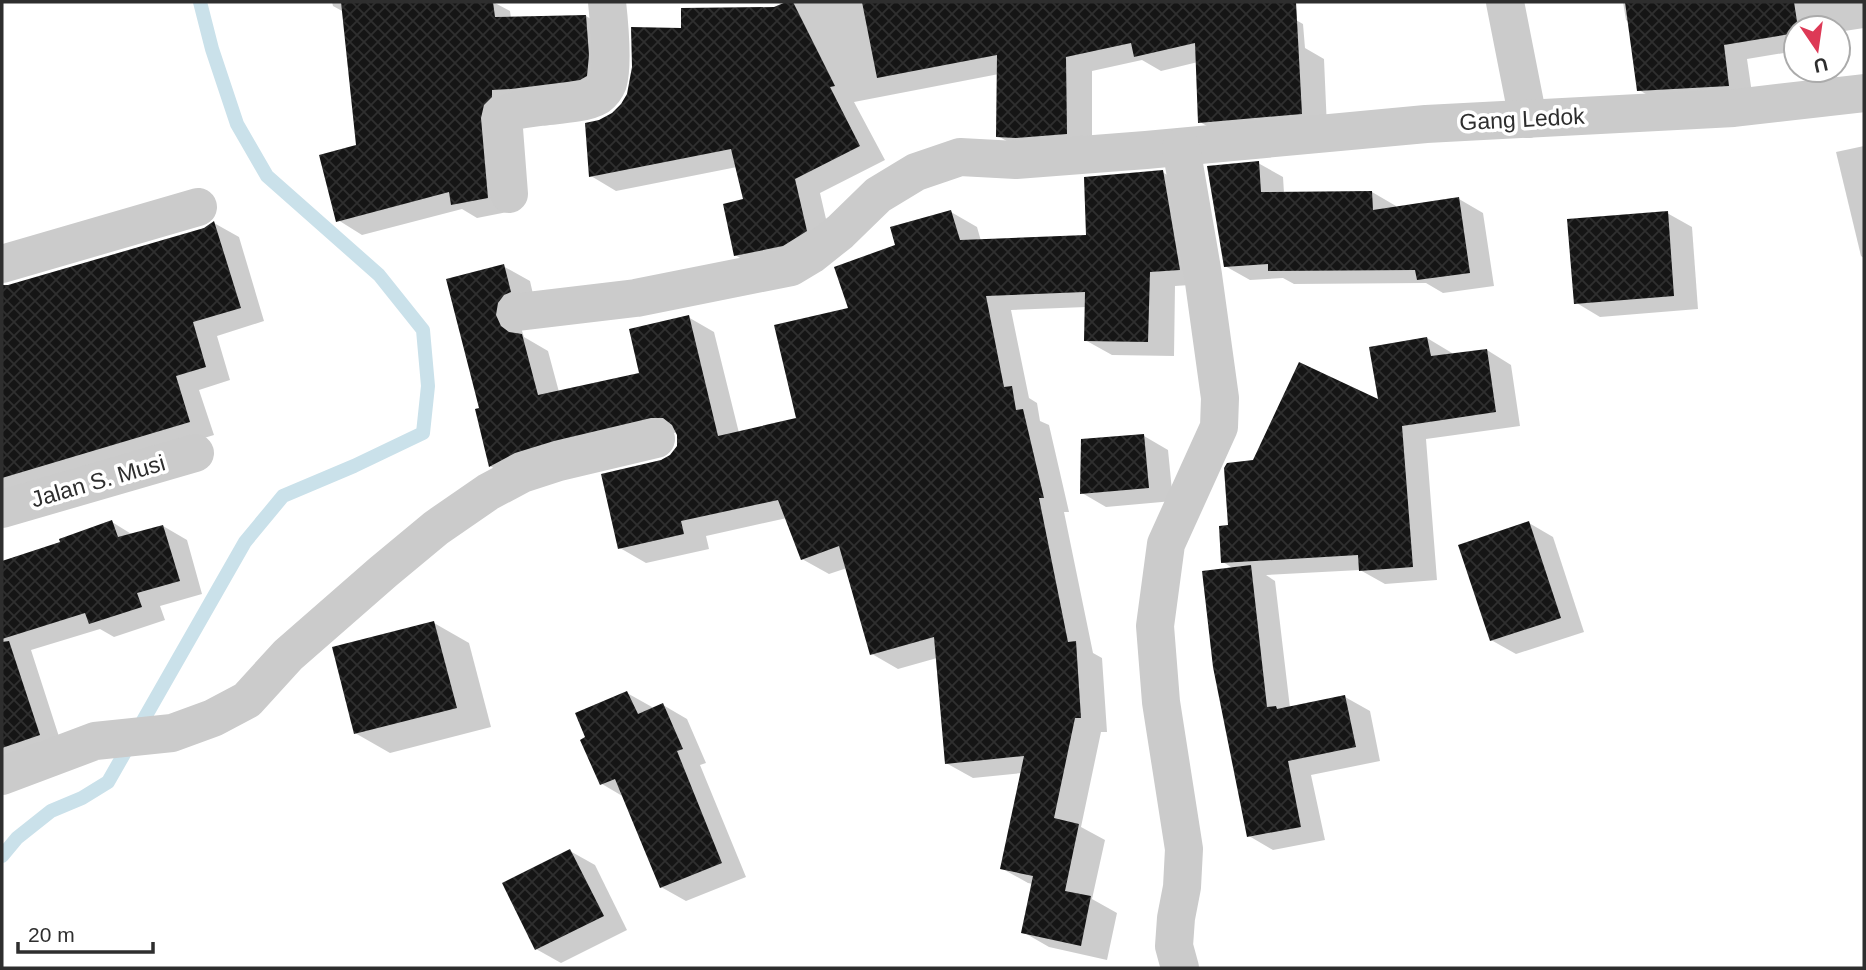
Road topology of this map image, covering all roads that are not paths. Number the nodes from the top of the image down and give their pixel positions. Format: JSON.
{"nodes":[{"id":1,"x":607,"y":2,"type":"edge"},
{"id":2,"x":1505,"y":2,"type":"edge"},
{"id":3,"x":1864,"y":93,"type":"edge"},
{"id":4,"x":1528,"y":119,"type":"junction"},
{"id":5,"x":1181,"y":147,"type":"junction"},
{"id":6,"x":509,"y":194,"type":"dead end"},
{"id":7,"x":198,"y":207,"type":"dead end"},
{"id":8,"x":2,"y":264,"type":"edge"},
{"id":9,"x":518,"y":312,"type":"dead end"},
{"id":10,"x":656,"y":439,"type":"dead end"},
{"id":11,"x":195,"y":453,"type":"dead end"},
{"id":12,"x":2,"y":509,"type":"edge"},
{"id":13,"x":2,"y":776,"type":"edge"},
{"id":14,"x":1180,"y":968,"type":"edge"}],
"edges":[{"from":1,"to":6,"type":"street"},
{"from":2,"to":4,"type":"street"},
{"from":3,"to":4,"type":"street","name":"Gang Ledok"},
{"from":4,"to":5,"type":"street","name":"Gang Ledok"},
{"from":5,"to":9,"type":"street","name":"Gang Ledok"},
{"from":5,"to":14,"type":"street"},
{"from":7,"to":8,"type":"street"},
{"from":10,"to":13,"type":"street"},
{"from":11,"to":12,"type":"street","name":"Jalan S. Musi"}]}
